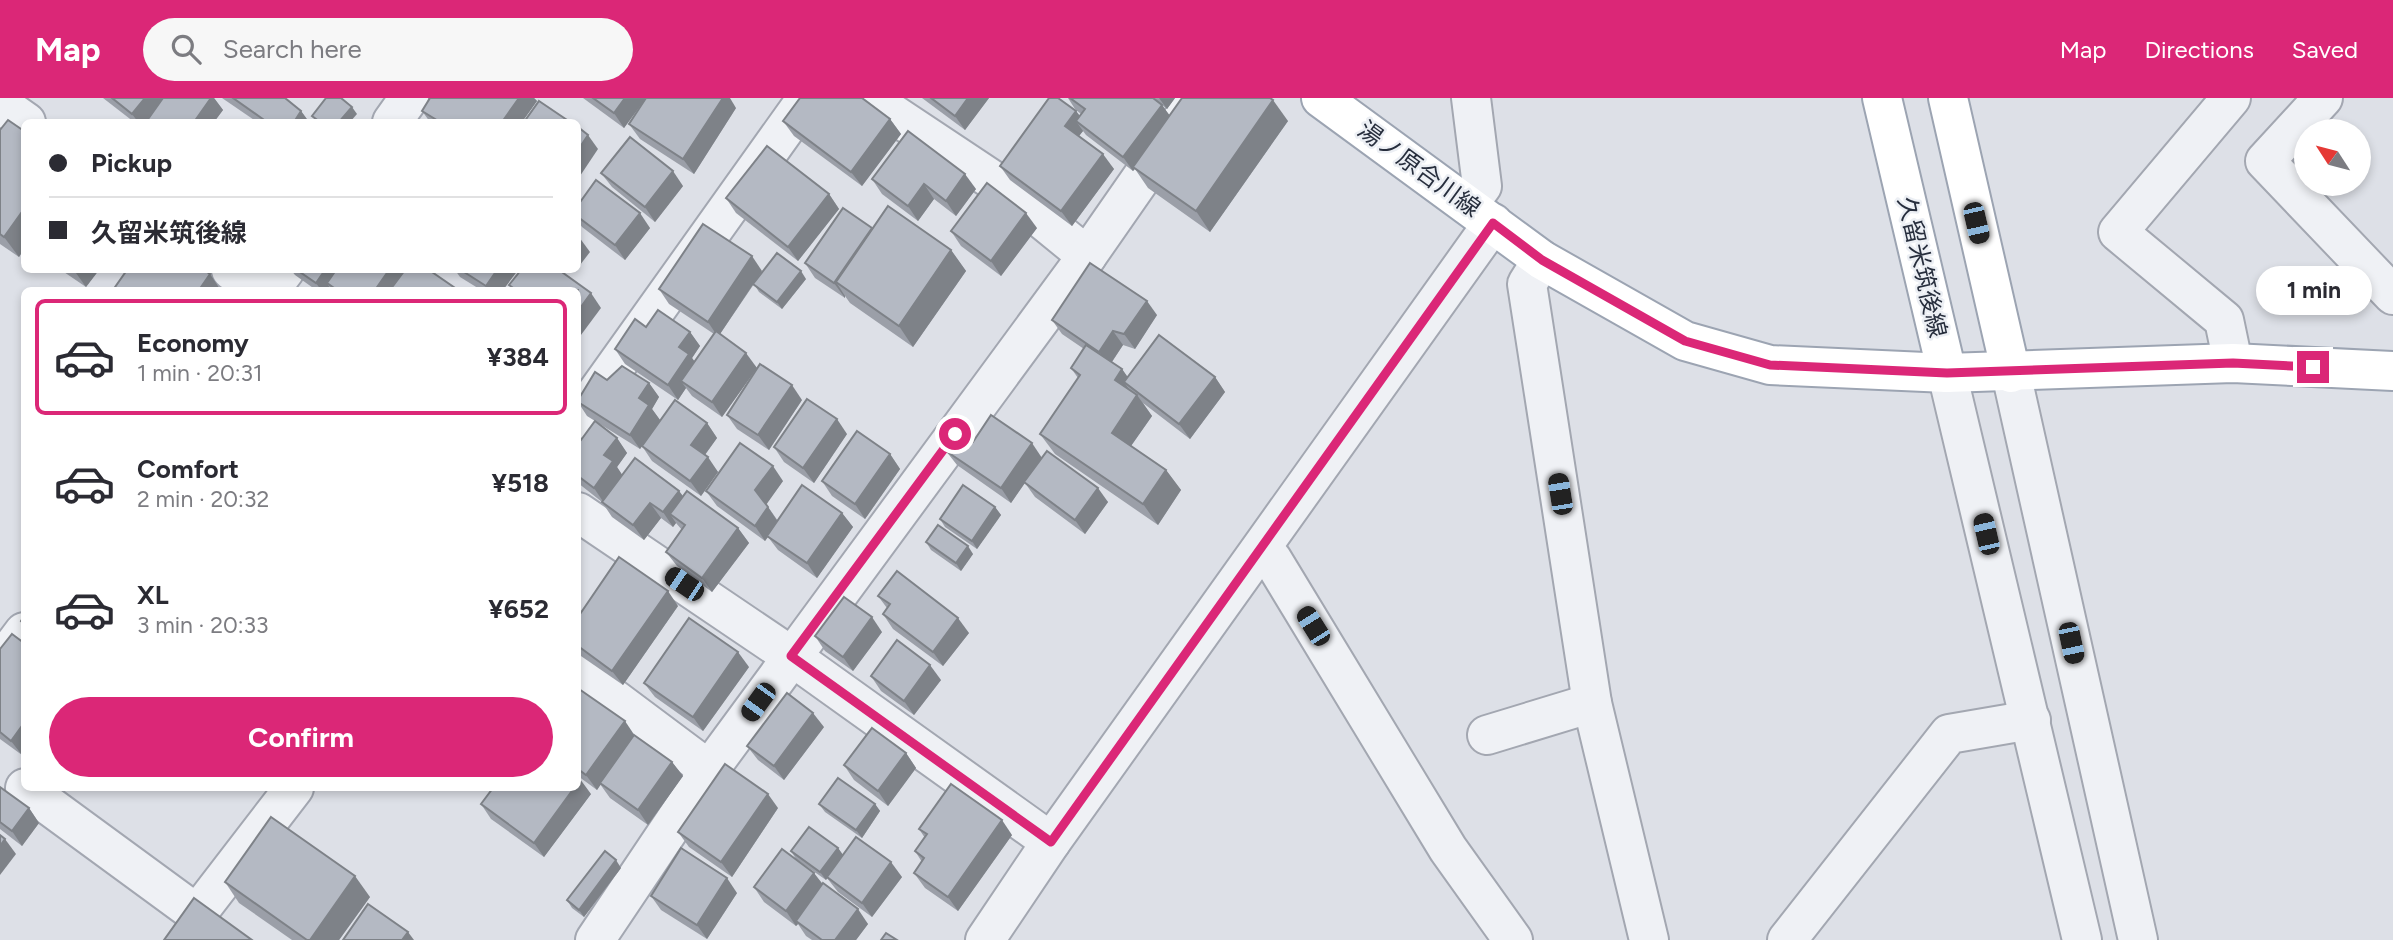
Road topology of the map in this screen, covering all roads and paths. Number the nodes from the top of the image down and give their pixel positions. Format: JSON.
{"nodes":[{"id":1,"x":409,"y":98,"type":"edge"},
{"id":2,"x":807,"y":98,"type":"edge"},
{"id":3,"x":869,"y":98,"type":"edge"},
{"id":4,"x":1197,"y":98,"type":"edge"},
{"id":5,"x":1321,"y":98,"type":"edge"},
{"id":6,"x":1471,"y":98,"type":"edge"},
{"id":7,"x":1882,"y":98,"type":"edge"},
{"id":8,"x":1948,"y":98,"type":"edge"},
{"id":9,"x":2323,"y":98,"type":"edge"},
{"id":10,"x":0,"y":104,"type":"edge"},
{"id":11,"x":2217,"y":104,"type":"edge"},
{"id":12,"x":22,"y":119,"type":"edge"},
{"id":13,"x":394,"y":119,"type":"edge"},
{"id":14,"x":1023,"y":152,"type":"edge"},
{"id":15,"x":1000,"y":185,"type":"junction"},
{"id":16,"x":1480,"y":214,"type":"junction"},
{"id":17,"x":1087,"y":256,"type":"junction"},
{"id":18,"x":1542,"y":260,"type":"junction"},
{"id":19,"x":235,"y":273,"type":"edge"},
{"id":20,"x":256,"y":287,"type":"edge"},
{"id":21,"x":2393,"y":295,"type":"edge"},
{"id":22,"x":2233,"y":363,"type":"junction"},
{"id":23,"x":2393,"y":371,"type":"edge"},
{"id":24,"x":1947,"y":373,"type":"junction"},
{"id":25,"x":2011,"y":373,"type":"junction"},
{"id":26,"x":581,"y":415,"type":"edge"},
{"id":27,"x":581,"y":514,"type":"edge"},
{"id":28,"x":1261,"y":551,"type":"junction"},
{"id":29,"x":21,"y":636,"type":"edge"},
{"id":30,"x":791,"y":656,"type":"junction"},
{"id":31,"x":0,"y":664,"type":"edge"},
{"id":32,"x":581,"y":674,"type":"edge"},
{"id":33,"x":1592,"y":704,"type":"junction"},
{"id":34,"x":2031,"y":720,"type":"junction"},
{"id":35,"x":1487,"y":735,"type":"dead end"},
{"id":36,"x":0,"y":769,"type":"edge"},
{"id":37,"x":709,"y":770,"type":"junction"},
{"id":38,"x":21,"y":784,"type":"edge"},
{"id":39,"x":30,"y":791,"type":"edge"},
{"id":40,"x":293,"y":791,"type":"edge"},
{"id":41,"x":1051,"y":842,"type":"junction"},
{"id":42,"x":188,"y":927,"type":"edge"},
{"id":43,"x":604,"y":937,"type":"edge"},
{"id":44,"x":985,"y":940,"type":"edge"},
{"id":45,"x":1513,"y":940,"type":"edge"},
{"id":46,"x":1649,"y":940,"type":"edge"},
{"id":47,"x":1787,"y":940,"type":"edge"},
{"id":48,"x":2082,"y":940,"type":"edge"},
{"id":49,"x":2138,"y":940,"type":"edge"}],
"edges":[{"from":1,"to":13,"type":"street"},
{"from":2,"to":26,"type":"street"},
{"from":3,"to":15,"type":"street"},
{"from":4,"to":17,"type":"street"},
{"from":5,"to":16,"type":"main road","name":"湯ノ原合川線"},
{"from":6,"to":16,"type":"street"},
{"from":7,"to":24,"type":"main road","name":"久留米筑後線"},
{"from":8,"to":25,"type":"main road"},
{"from":9,"to":21,"type":"street"},
{"from":10,"to":12,"type":"street"},
{"from":11,"to":22,"type":"street"},
{"from":14,"to":15,"type":"street"},
{"from":15,"to":17,"type":"street"},
{"from":16,"to":18,"type":"main road","name":"湯ノ原合川線"},
{"from":16,"to":28,"type":"street"},
{"from":17,"to":30,"type":"street"},
{"from":18,"to":24,"type":"main road","name":"湯ノ原合川線"},
{"from":18,"to":33,"type":"street"},
{"from":19,"to":20,"type":"street"},
{"from":22,"to":23,"type":"main road"},
{"from":22,"to":25,"type":"main road"},
{"from":24,"to":25,"type":"main road"},
{"from":24,"to":34,"type":"street"},
{"from":25,"to":49,"type":"street"},
{"from":27,"to":30,"type":"street"},
{"from":28,"to":41,"type":"street"},
{"from":28,"to":45,"type":"street"},
{"from":29,"to":31,"type":"street"},
{"from":30,"to":37,"type":"street"},
{"from":30,"to":41,"type":"street"},
{"from":32,"to":37,"type":"street"},
{"from":33,"to":35,"type":"street"},
{"from":33,"to":46,"type":"street"},
{"from":34,"to":47,"type":"street"},
{"from":34,"to":48,"type":"street"},
{"from":36,"to":38,"type":"street"},
{"from":37,"to":43,"type":"street"},
{"from":39,"to":42,"type":"street"},
{"from":40,"to":42,"type":"street"},
{"from":41,"to":44,"type":"street"}]}
